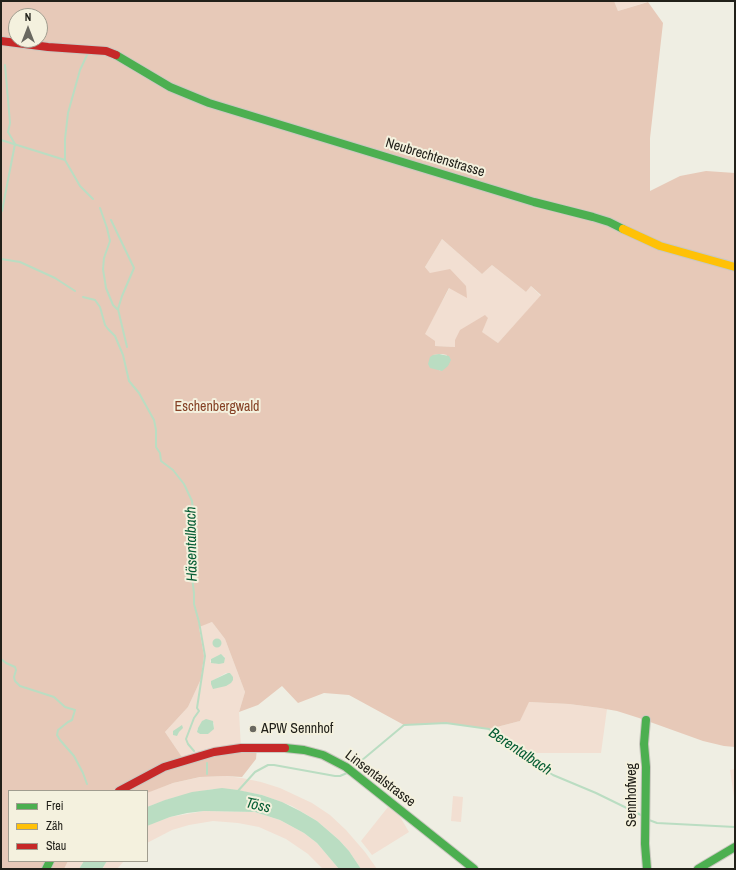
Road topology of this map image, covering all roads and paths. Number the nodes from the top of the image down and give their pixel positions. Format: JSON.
{"nodes":[{"id":1,"x":1,"y":41,"type":"edge"},
{"id":2,"x":735,"y":267,"type":"edge"},
{"id":3,"x":646,"y":720,"type":"dead end"},
{"id":4,"x":121,"y":790,"type":"edge"},
{"id":5,"x":735,"y":847,"type":"edge"},
{"id":6,"x":474,"y":869,"type":"edge"},
{"id":7,"x":647,"y":869,"type":"edge"},
{"id":8,"x":698,"y":869,"type":"edge"}],
"edges":[{"from":1,"to":2,"type":"street","name":"Neubrechtenstrasse"},
{"from":3,"to":7,"type":"street","name":"Sennhofweg"},
{"from":4,"to":6,"type":"street","name":"Linsentalstrasse"},
{"from":5,"to":8,"type":"street"}]}
